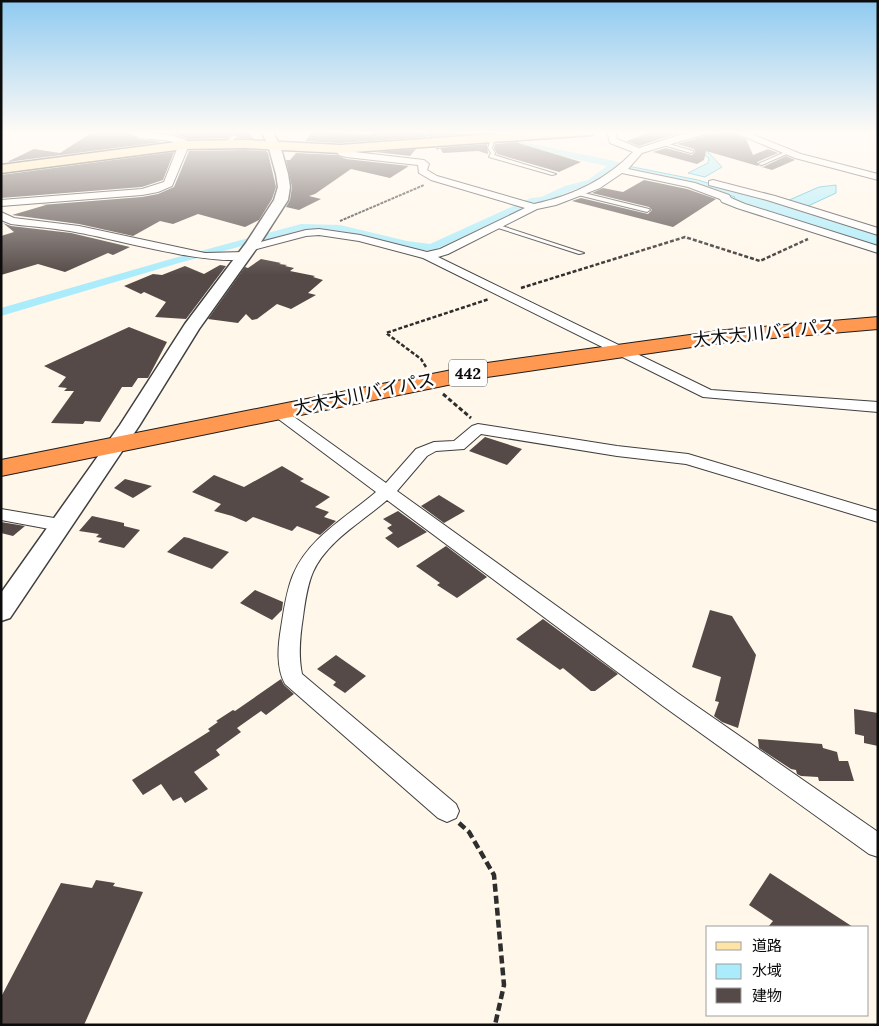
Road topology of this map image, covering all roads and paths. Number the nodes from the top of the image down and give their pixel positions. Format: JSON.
{"nodes":[{"id":1,"x":170,"y":179,"type":"edge"},
{"id":2,"x":282,"y":179,"type":"edge"},
{"id":3,"x":438,"y":179,"type":"joint"},
{"id":4,"x":606,"y":179,"type":"edge"},
{"id":5,"x":666,"y":179,"type":"edge"},
{"id":6,"x":698,"y":179,"type":"edge"},
{"id":7,"x":576,"y":192,"type":"junction"},
{"id":8,"x":1,"y":202,"type":"edge"},
{"id":9,"x":527,"y":205,"type":"junction"},
{"id":10,"x":647,"y":210,"type":"dead end"},
{"id":11,"x":1,"y":215,"type":"edge"},
{"id":12,"x":340,"y":221,"type":"dead end"},
{"id":13,"x":497,"y":226,"type":"junction"},
{"id":14,"x":822,"y":232,"type":"junction"},
{"id":15,"x":878,"y":232,"type":"edge"},
{"id":16,"x":251,"y":245,"type":"junction"},
{"id":17,"x":878,"y":250,"type":"edge"},
{"id":18,"x":581,"y":253,"type":"dead end"},
{"id":19,"x":427,"y":256,"type":"junction"},
{"id":20,"x":505,"y":294,"type":"junction"},
{"id":21,"x":878,"y":311,"type":"edge"},
{"id":22,"x":878,"y":323,"type":"edge"},
{"id":23,"x":598,"y":339,"type":"junction"},
{"id":24,"x":620,"y":350,"type":"junction"},
{"id":25,"x":429,"y":374,"type":"junction"},
{"id":26,"x":878,"y":407,"type":"edge"},
{"id":27,"x":278,"y":412,"type":"junction"},
{"id":28,"x":478,"y":429,"type":"junction"},
{"id":29,"x":122,"y":435,"type":"junction"},
{"id":30,"x":66,"y":448,"type":"junction"},
{"id":31,"x":1,"y":452,"type":"edge"},
{"id":32,"x":1,"y":468,"type":"edge"},
{"id":33,"x":387,"y":491,"type":"junction"},
{"id":34,"x":1,"y":514,"type":"edge"},
{"id":35,"x":878,"y":517,"type":"edge"},
{"id":36,"x":60,"y":525,"type":"junction"},
{"id":37,"x":1,"y":612,"type":"edge"},
{"id":38,"x":447,"y":811,"type":"joint"},
{"id":39,"x":878,"y":846,"type":"edge"},
{"id":40,"x":495,"y":1025,"type":"edge"}],
"edges":[{"from":1,"to":8,"type":"street"},
{"from":2,"to":16,"type":"street"},
{"from":3,"to":9,"type":"street"},
{"from":3,"to":12,"type":"path"},
{"from":4,"to":7,"type":"street"},
{"from":5,"to":14,"type":"street"},
{"from":6,"to":15,"type":"street"},
{"from":7,"to":9,"type":"street"},
{"from":7,"to":10,"type":"lane"},
{"from":9,"to":13,"type":"street"},
{"from":11,"to":16,"type":"street"},
{"from":13,"to":18,"type":"lane"},
{"from":13,"to":19,"type":"street"},
{"from":14,"to":17,"type":"street"},
{"from":14,"to":20,"type":"path"},
{"from":16,"to":19,"type":"street"},
{"from":16,"to":29,"type":"street"},
{"from":19,"to":20,"type":"street"},
{"from":20,"to":23,"type":"street"},
{"from":20,"to":25,"type":"path"},
{"from":21,"to":23,"type":"highway","name":"大木大川バイパス","number":"442"},
{"from":22,"to":24,"type":"highway","name":"大木大川バイパス","number":"442"},
{"from":23,"to":24,"type":"street"},
{"from":23,"to":25,"type":"highway","name":"大木大川バイパス","number":"442"},
{"from":24,"to":25,"type":"highway","name":"大木大川バイパス","number":"442"},
{"from":24,"to":26,"type":"street"},
{"from":25,"to":27,"type":"highway","name":"大木大川バイパス","number":"442"},
{"from":25,"to":28,"type":"path"},
{"from":25,"to":29,"type":"highway","name":"大木大川バイパス","number":"442"},
{"from":27,"to":29,"type":"highway","name":"大木大川バイパス","number":"442"},
{"from":27,"to":33,"type":"street"},
{"from":28,"to":33,"type":"street"},
{"from":28,"to":35,"type":"street"},
{"from":29,"to":30,"type":"highway","name":"大木大川バイパス","number":"442"},
{"from":29,"to":36,"type":"street"},
{"from":30,"to":31,"type":"highway","name":"大木大川バイパス","number":"442"},
{"from":30,"to":32,"type":"highway","name":"大木大川バイパス","number":"442"},
{"from":33,"to":38,"type":"street"},
{"from":33,"to":39,"type":"street"},
{"from":34,"to":36,"type":"street"},
{"from":36,"to":37,"type":"street"},
{"from":38,"to":40,"type":"path"}]}
